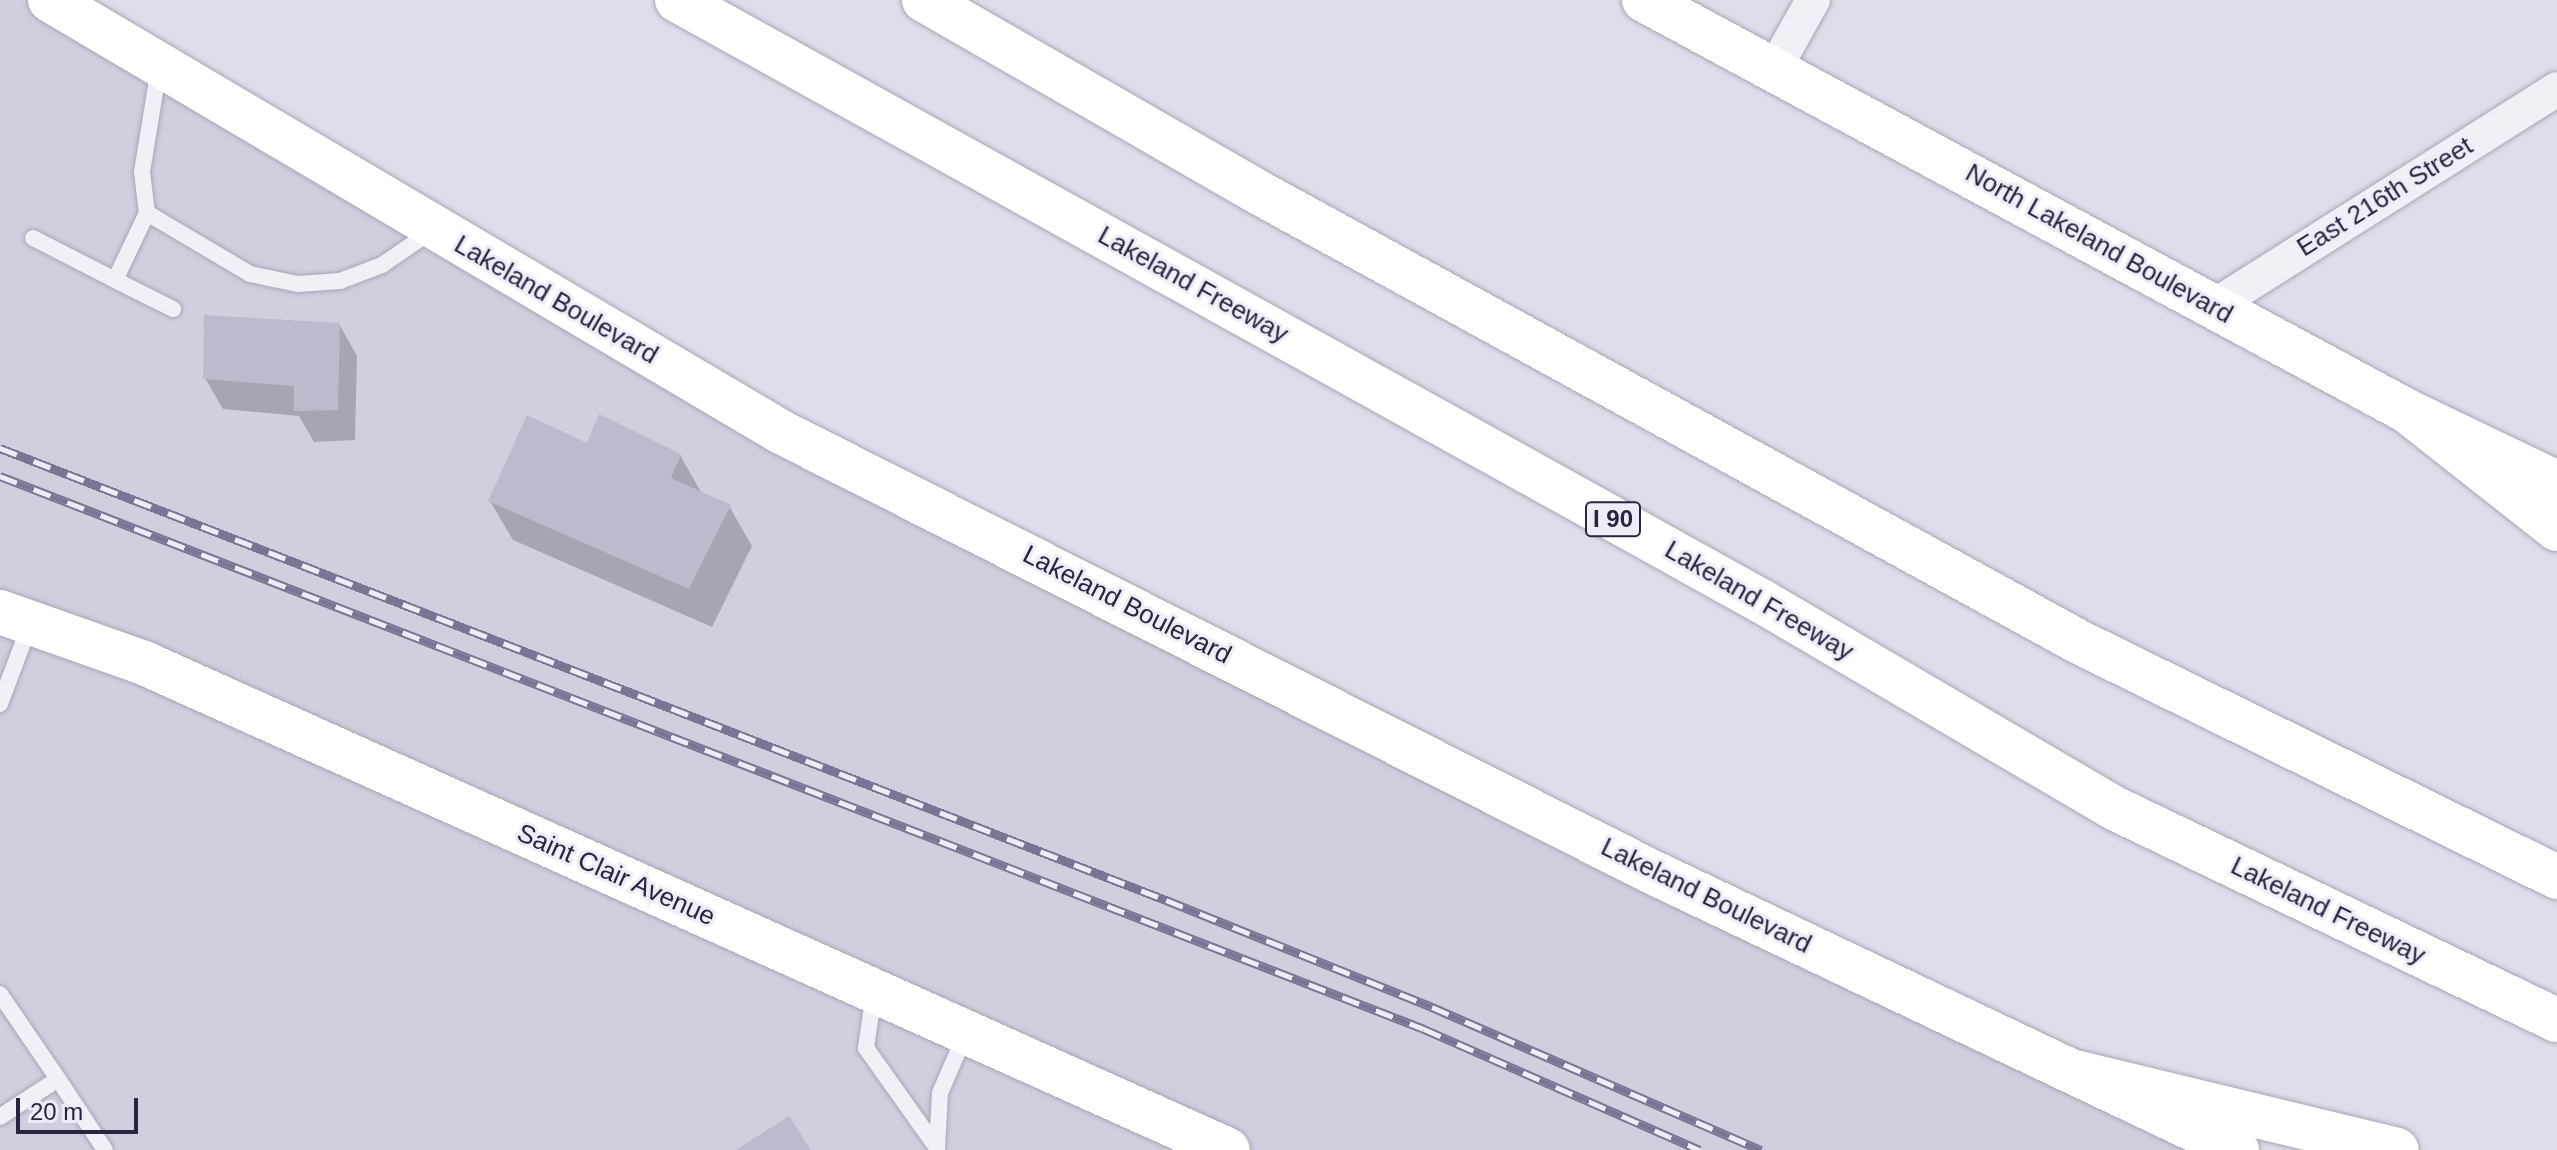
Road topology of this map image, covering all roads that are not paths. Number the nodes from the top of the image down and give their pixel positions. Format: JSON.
{"nodes":[{"id":1,"x":50,"y":0,"type":"edge"},
{"id":2,"x":677,"y":0,"type":"edge"},
{"id":3,"x":924,"y":0,"type":"edge"},
{"id":4,"x":1644,"y":0,"type":"edge"},
{"id":5,"x":1813,"y":0,"type":"edge"},
{"id":6,"x":160,"y":66,"type":"junction"},
{"id":7,"x":1775,"y":68,"type":"junction"},
{"id":8,"x":2557,"y":89,"type":"edge"},
{"id":9,"x":147,"y":213,"type":"junction"},
{"id":10,"x":434,"y":230,"type":"junction"},
{"id":11,"x":33,"y":238,"type":"dead end"},
{"id":12,"x":115,"y":280,"type":"junction"},
{"id":13,"x":2214,"y":306,"type":"junction"},
{"id":14,"x":173,"y":309,"type":"dead end"},
{"id":15,"x":2407,"y":411,"type":"junction"},
{"id":16,"x":2557,"y":483,"type":"edge"},
{"id":17,"x":2557,"y":529,"type":"edge"},
{"id":18,"x":15,"y":617,"type":"edge"},
{"id":19,"x":0,"y":704,"type":"edge"},
{"id":20,"x":2557,"y":877,"type":"edge"},
{"id":21,"x":874,"y":991,"type":"junction"},
{"id":22,"x":0,"y":994,"type":"edge"},
{"id":23,"x":2557,"y":1020,"type":"edge"},
{"id":24,"x":967,"y":1033,"type":"junction"},
{"id":25,"x":2071,"y":1071,"type":"junction"},
{"id":26,"x":58,"y":1079,"type":"junction"},
{"id":27,"x":0,"y":1117,"type":"edge"},
{"id":28,"x":937,"y":1149,"type":"edge"},
{"id":29,"x":105,"y":1150,"type":"edge"},
{"id":30,"x":1228,"y":1150,"type":"edge"},
{"id":31,"x":2237,"y":1150,"type":"edge"},
{"id":32,"x":2397,"y":1150,"type":"edge"}],
"edges":[{"from":1,"to":6,"type":"main road","name":"Lakeland Boulevard"},
{"from":2,"to":23,"type":"main road","name":"Lakeland Freeway","number":"I 90"},
{"from":3,"to":20,"type":"main road"},
{"from":4,"to":7,"type":"main road","name":"North Lakeland Boulevard"},
{"from":5,"to":7,"type":"street"},
{"from":6,"to":9,"type":"lane"},
{"from":6,"to":10,"type":"main road","name":"Lakeland Boulevard"},
{"from":7,"to":13,"type":"main road","name":"North Lakeland Boulevard"},
{"from":8,"to":13,"type":"street","name":"East 216th Street"},
{"from":9,"to":10,"type":"lane"},
{"from":9,"to":12,"type":"lane"},
{"from":10,"to":25,"type":"main road","name":"Lakeland Boulevard"},
{"from":11,"to":12,"type":"lane"},
{"from":12,"to":14,"type":"lane"},
{"from":13,"to":15,"type":"main road","name":"North Lakeland Boulevard"},
{"from":15,"to":16,"type":"main road","name":"North Lakeland Boulevard"},
{"from":15,"to":17,"type":"main road"},
{"from":18,"to":19,"type":"lane"},
{"from":18,"to":21,"type":"main road","name":"Saint Clair Avenue"},
{"from":21,"to":24,"type":"main road","name":"Saint Clair Avenue"},
{"from":21,"to":28,"type":"lane"},
{"from":22,"to":26,"type":"lane"},
{"from":24,"to":28,"type":"lane"},
{"from":24,"to":30,"type":"main road","name":"Saint Clair Avenue"},
{"from":25,"to":31,"type":"main road","name":"Lakeland Boulevard"},
{"from":25,"to":32,"type":"main road"},
{"from":26,"to":27,"type":"lane"},
{"from":26,"to":29,"type":"lane"}]}
